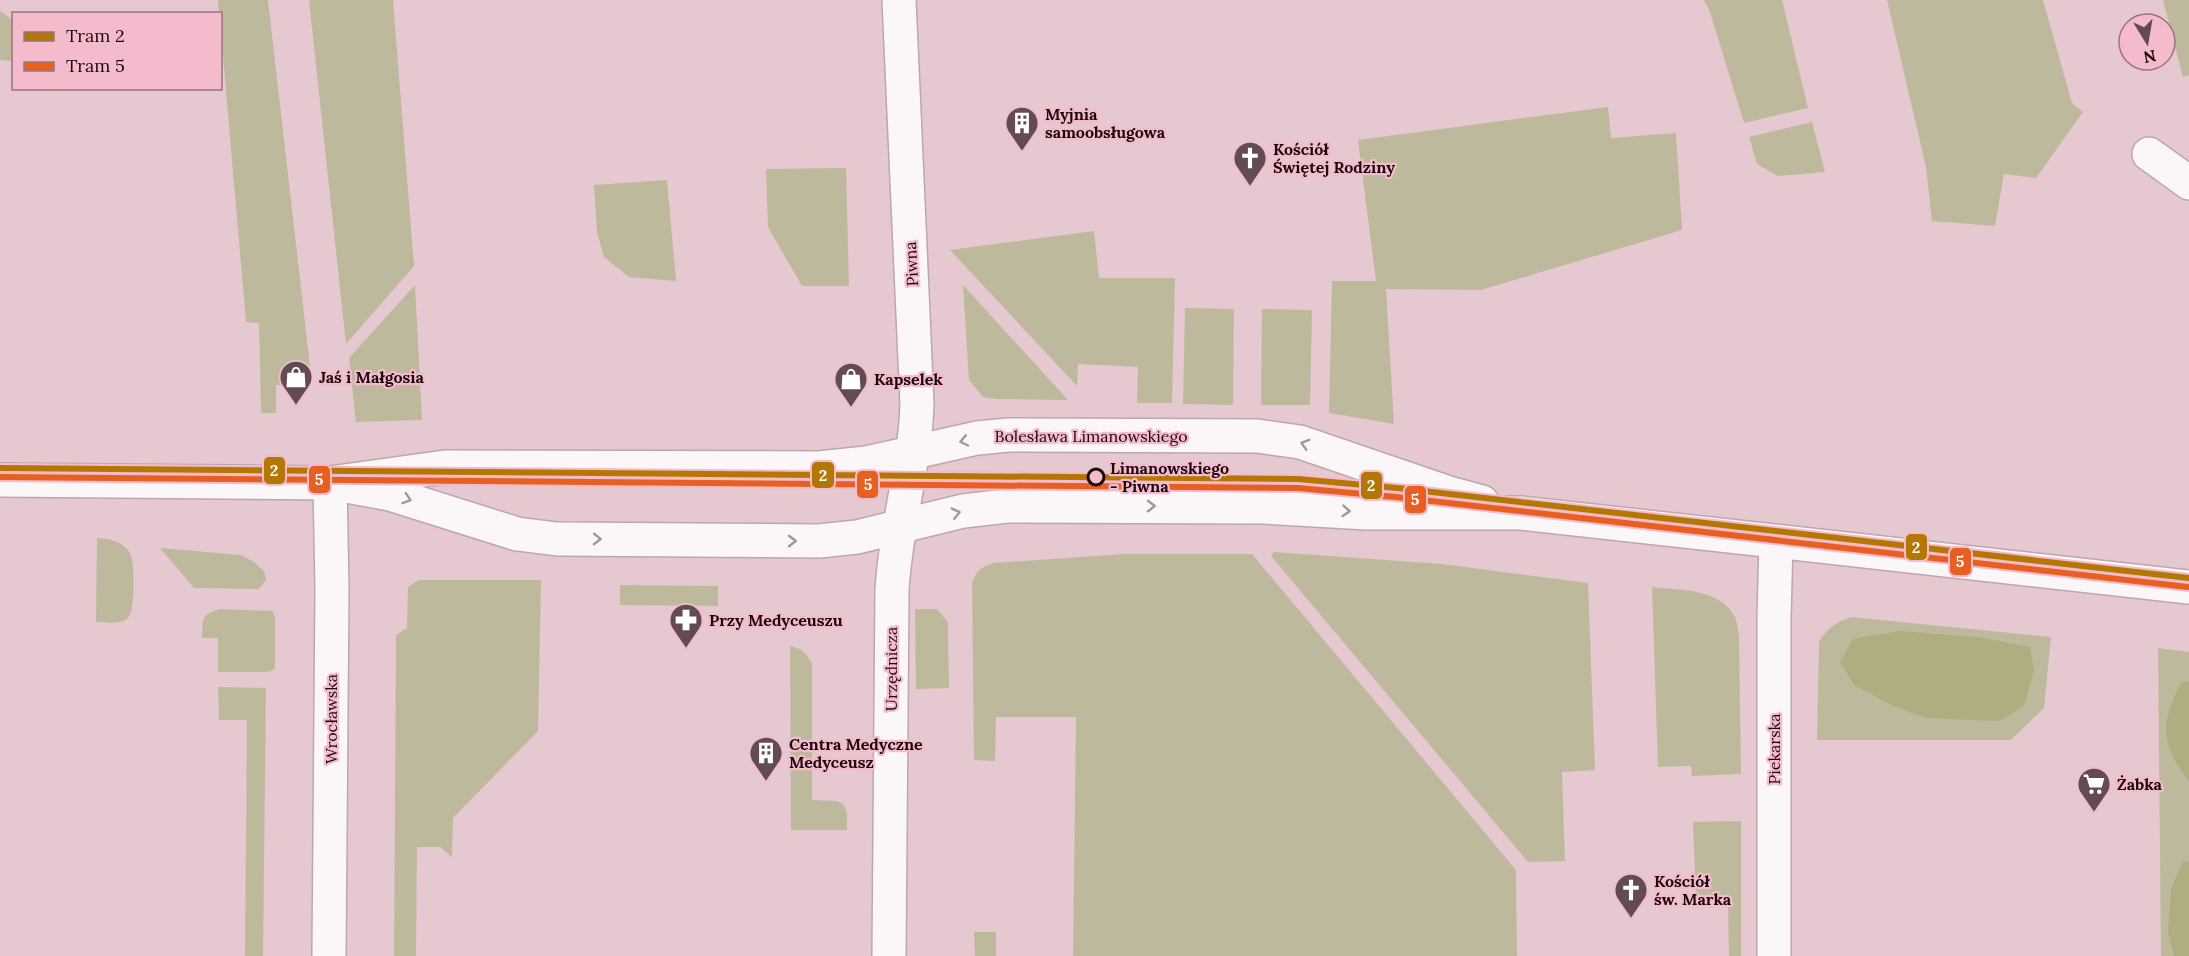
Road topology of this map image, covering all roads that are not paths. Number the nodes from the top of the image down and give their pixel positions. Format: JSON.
{"nodes":[{"id":1,"x":899,"y":0,"type":"edge"},
{"id":2,"x":2149,"y":154,"type":"dead end"},
{"id":3,"x":2189,"y":183,"type":"edge"},
{"id":4,"x":913,"y":452,"type":"junction"},
{"id":5,"x":0,"y":480,"type":"edge"},
{"id":6,"x":330,"y":483,"type":"junction"},
{"id":7,"x":1521,"y":513,"type":"junction"},
{"id":8,"x":900,"y":526,"type":"junction"},
{"id":9,"x":1776,"y":542,"type":"junction"},
{"id":10,"x":2189,"y":587,"type":"edge"},
{"id":11,"x":329,"y":956,"type":"edge"},
{"id":12,"x":889,"y":956,"type":"edge"},
{"id":13,"x":1774,"y":956,"type":"edge"}],
"edges":[{"from":1,"to":4,"type":"street","name":"Piwna"},
{"from":2,"to":3,"type":"street"},
{"from":4,"to":6,"type":"street","name":"Bolesława Limanowskiego"},
{"from":7,"to":4,"type":"street","name":"Bolesława Limanowskiego","one_way":true},
{"from":4,"to":8,"type":"street","name":"Piwna"},
{"from":5,"to":6,"type":"street","name":"Bolesława Limanowskiego"},
{"from":6,"to":8,"type":"street","name":"Bolesława Limanowskiego","one_way":true},
{"from":6,"to":11,"type":"street","name":"Wrocławska"},
{"from":8,"to":7,"type":"street","name":"Bolesława Limanowskiego","one_way":true},
{"from":7,"to":9,"type":"street","name":"Bolesława Limanowskiego"},
{"from":8,"to":12,"type":"street","name":"Urzędnicza"},
{"from":9,"to":10,"type":"street","name":"Bolesława Limanowskiego"},
{"from":9,"to":13,"type":"street","name":"Piekarska"}]}
